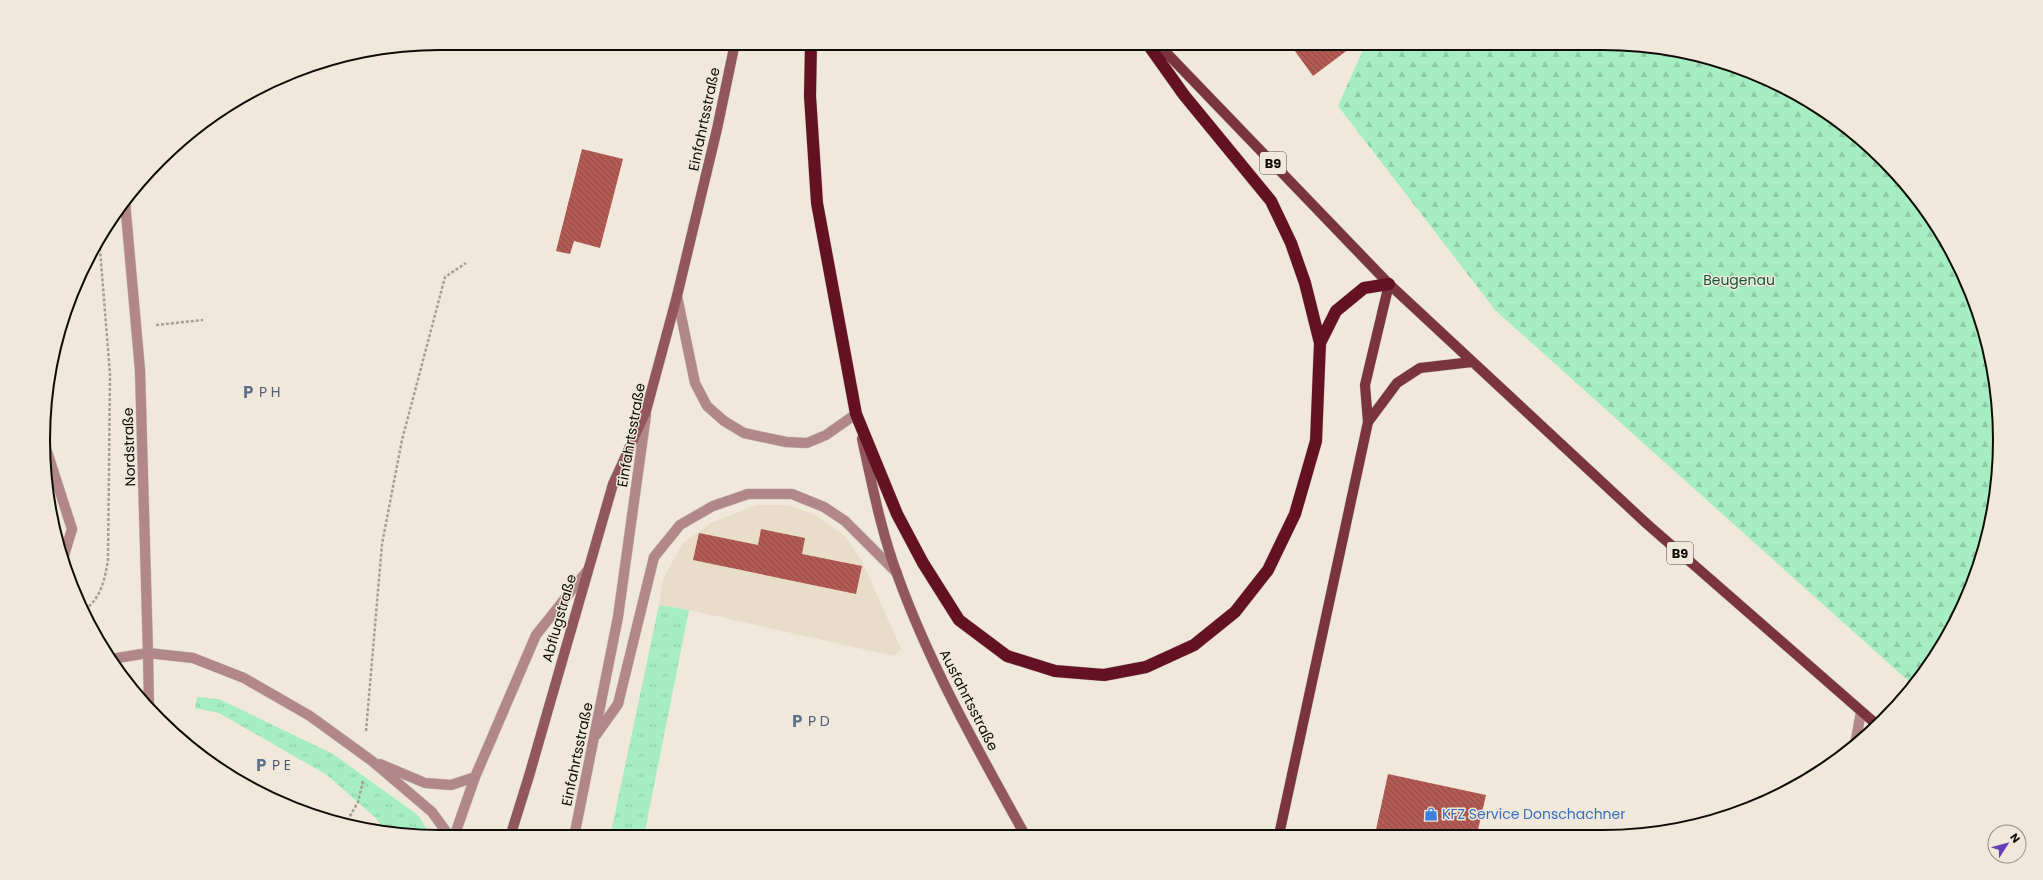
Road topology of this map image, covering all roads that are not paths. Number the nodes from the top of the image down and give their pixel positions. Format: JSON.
{"nodes":[{"id":1,"x":733,"y":50,"type":"edge"},
{"id":2,"x":811,"y":50,"type":"edge"},
{"id":3,"x":1152,"y":50,"type":"edge"},
{"id":4,"x":1164,"y":50,"type":"edge"},
{"id":5,"x":125,"y":211,"type":"edge"},
{"id":6,"x":1389,"y":284,"type":"junction"},
{"id":7,"x":677,"y":296,"type":"junction"},
{"id":8,"x":1320,"y":343,"type":"junction"},
{"id":9,"x":1472,"y":362,"type":"junction"},
{"id":10,"x":646,"y":411,"type":"junction"},
{"id":11,"x":856,"y":414,"type":"junction"},
{"id":12,"x":1368,"y":422,"type":"junction"},
{"id":13,"x":51,"y":464,"type":"edge"},
{"id":14,"x":66,"y":550,"type":"edge"},
{"id":15,"x":587,"y":571,"type":"junction"},
{"id":16,"x":897,"y":573,"type":"junction"},
{"id":17,"x":148,"y":653,"type":"junction"},
{"id":18,"x":117,"y":658,"type":"edge"},
{"id":19,"x":149,"y":699,"type":"edge"},
{"id":20,"x":1862,"y":712,"type":"junction"},
{"id":21,"x":1873,"y":721,"type":"edge"},
{"id":22,"x":1857,"y":735,"type":"edge"},
{"id":23,"x":596,"y":736,"type":"junction"},
{"id":24,"x":370,"y":759,"type":"junction"},
{"id":25,"x":475,"y":777,"type":"junction"},
{"id":26,"x":445,"y":830,"type":"edge"},
{"id":27,"x":456,"y":830,"type":"edge"},
{"id":28,"x":512,"y":830,"type":"edge"},
{"id":29,"x":576,"y":830,"type":"edge"},
{"id":30,"x":1023,"y":830,"type":"edge"},
{"id":31,"x":1280,"y":830,"type":"edge"}],
"edges":[{"from":1,"to":7,"type":"street","name":"Einfahrtsstraße"},
{"from":2,"to":11,"type":"highway"},
{"from":3,"to":8,"type":"highway"},
{"from":4,"to":6,"type":"main road","number":"B9"},
{"from":5,"to":17,"type":"street","name":"Nordstraße"},
{"from":6,"to":8,"type":"highway"},
{"from":6,"to":9,"type":"main road","number":"B9"},
{"from":6,"to":12,"type":"main road"},
{"from":7,"to":10,"type":"street","name":"Einfahrtsstraße"},
{"from":7,"to":11,"type":"street"},
{"from":8,"to":11,"type":"highway"},
{"from":9,"to":12,"type":"main road"},
{"from":9,"to":20,"type":"main road","number":"B9"},
{"from":10,"to":15,"type":"street","name":"Abflugstraße"},
{"from":10,"to":23,"type":"street","name":"Einfahrtsstraße"},
{"from":11,"to":16,"type":"street","name":"Ausfahrtsstraße"},
{"from":12,"to":31,"type":"main road"},
{"from":13,"to":14,"type":"street"},
{"from":15,"to":25,"type":"street"},
{"from":15,"to":28,"type":"street","name":"Abflugstraße"},
{"from":16,"to":23,"type":"street"},
{"from":16,"to":30,"type":"street","name":"Ausfahrtsstraße"},
{"from":17,"to":18,"type":"street"},
{"from":17,"to":19,"type":"street","name":"Nordstraße"},
{"from":17,"to":24,"type":"street"},
{"from":20,"to":21,"type":"main road","number":"B9"},
{"from":20,"to":22,"type":"street"},
{"from":23,"to":29,"type":"street","name":"Einfahrtsstraße"},
{"from":24,"to":25,"type":"street"},
{"from":24,"to":26,"type":"street"},
{"from":25,"to":27,"type":"street"}]}
